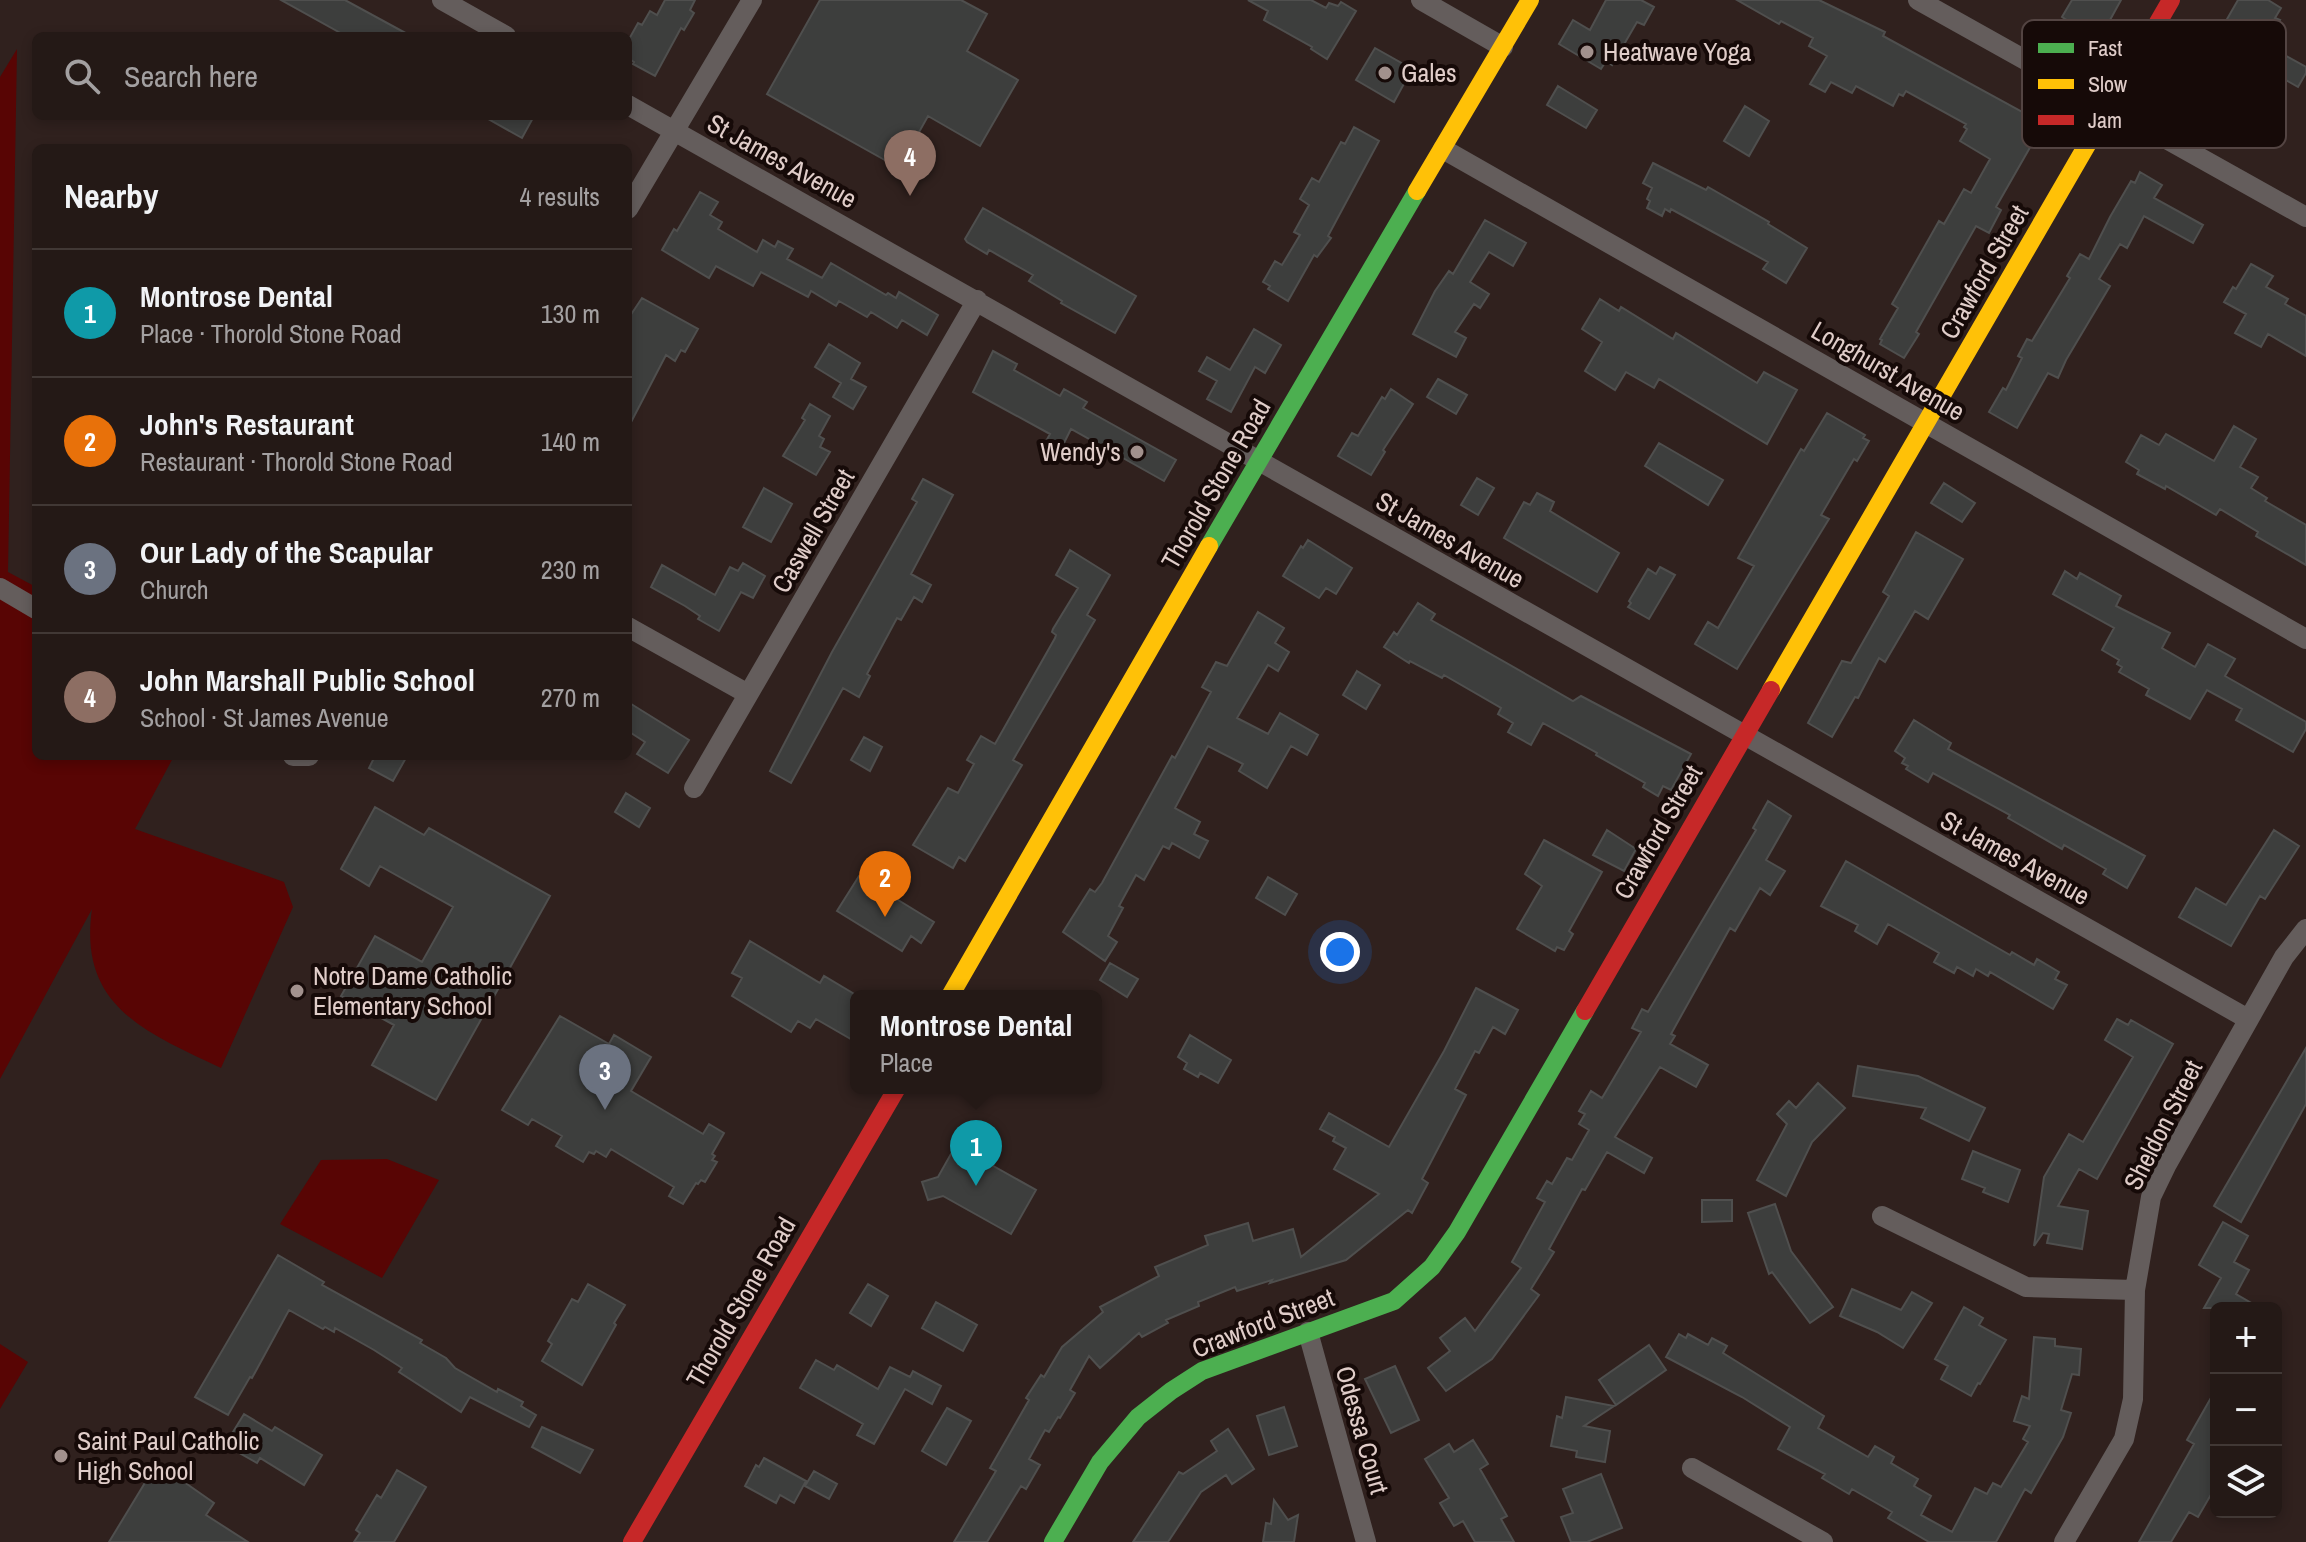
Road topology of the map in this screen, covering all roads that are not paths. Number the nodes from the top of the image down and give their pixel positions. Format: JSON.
{"nodes":[{"id":1,"x":442,"y":0,"type":"edge"},
{"id":2,"x":752,"y":0,"type":"edge"},
{"id":3,"x":1421,"y":0,"type":"edge"},
{"id":4,"x":1530,"y":0,"type":"edge"},
{"id":5,"x":1918,"y":0,"type":"edge"},
{"id":6,"x":2171,"y":0,"type":"edge"},
{"id":7,"x":2159,"y":20,"type":"edge"},
{"id":8,"x":499,"y":32,"type":"edge"},
{"id":9,"x":1503,"y":47,"type":"junction"},
{"id":10,"x":2022,"y":57,"type":"edge"},
{"id":11,"x":632,"y":107,"type":"edge"},
{"id":12,"x":673,"y":130,"type":"junction"},
{"id":13,"x":2086,"y":148,"type":"edge"},
{"id":14,"x":2184,"y":148,"type":"edge"},
{"id":15,"x":1443,"y":149,"type":"junction"},
{"id":16,"x":632,"y":202,"type":"edge"},
{"id":17,"x":2306,"y":217,"type":"edge"},
{"id":18,"x":977,"y":300,"type":"junction"},
{"id":19,"x":1927,"y":424,"type":"junction"},
{"id":20,"x":1259,"y":462,"type":"junction"},
{"id":21,"x":0,"y":588,"type":"edge"},
{"id":22,"x":32,"y":607,"type":"edge"},
{"id":23,"x":632,"y":629,"type":"edge"},
{"id":24,"x":2306,"y":639,"type":"edge"},
{"id":25,"x":748,"y":694,"type":"junction"},
{"id":26,"x":1744,"y":736,"type":"junction"},
{"id":27,"x":694,"y":788,"type":"dead end"},
{"id":28,"x":2306,"y":929,"type":"edge"},
{"id":29,"x":953,"y":990,"type":"edge"},
{"id":30,"x":2248,"y":1019,"type":"junction"},
{"id":31,"x":893,"y":1094,"type":"edge"},
{"id":32,"x":1882,"y":1216,"type":"dead end"},
{"id":33,"x":2135,"y":1290,"type":"junction"},
{"id":34,"x":1308,"y":1332,"type":"junction"},
{"id":35,"x":1692,"y":1468,"type":"dead end"},
{"id":36,"x":632,"y":1542,"type":"edge"},
{"id":37,"x":1053,"y":1542,"type":"edge"},
{"id":38,"x":1366,"y":1542,"type":"edge"},
{"id":39,"x":1823,"y":1542,"type":"edge"},
{"id":40,"x":2064,"y":1542,"type":"edge"}],
"edges":[{"from":1,"to":8,"type":"street"},
{"from":2,"to":12,"type":"street"},
{"from":3,"to":9,"type":"street"},
{"from":4,"to":9,"type":"street","name":"Thorold Stone Road"},
{"from":5,"to":10,"type":"street"},
{"from":6,"to":7,"type":"street","name":"Crawford Street"},
{"from":9,"to":15,"type":"street","name":"Thorold Stone Road"},
{"from":11,"to":12,"type":"street","name":"St James Avenue"},
{"from":12,"to":16,"type":"street"},
{"from":12,"to":18,"type":"street","name":"St James Avenue"},
{"from":13,"to":19,"type":"street","name":"Crawford Street"},
{"from":14,"to":17,"type":"street"},
{"from":15,"to":19,"type":"street","name":"Longhurst Avenue"},
{"from":15,"to":20,"type":"street","name":"Thorold Stone Road"},
{"from":18,"to":20,"type":"street","name":"St James Avenue"},
{"from":18,"to":25,"type":"street","name":"Caswell Street"},
{"from":19,"to":24,"type":"street","name":"Longhurst Avenue"},
{"from":19,"to":26,"type":"street","name":"Crawford Street"},
{"from":20,"to":26,"type":"street","name":"St James Avenue"},
{"from":20,"to":29,"type":"street","name":"Thorold Stone Road"},
{"from":21,"to":22,"type":"street"},
{"from":23,"to":25,"type":"street"},
{"from":25,"to":27,"type":"street","name":"Caswell Street"},
{"from":26,"to":30,"type":"street","name":"St James Avenue"},
{"from":26,"to":34,"type":"street","name":"Crawford Street"},
{"from":28,"to":30,"type":"street","name":"Sheldon Street"},
{"from":30,"to":33,"type":"street","name":"Sheldon Street"},
{"from":31,"to":36,"type":"street","name":"Thorold Stone Road"},
{"from":32,"to":33,"type":"street"},
{"from":33,"to":40,"type":"street","name":"Sheldon Street"},
{"from":34,"to":37,"type":"street","name":"Crawford Street"},
{"from":34,"to":38,"type":"street","name":"Odessa Court"},
{"from":35,"to":39,"type":"street"}]}
